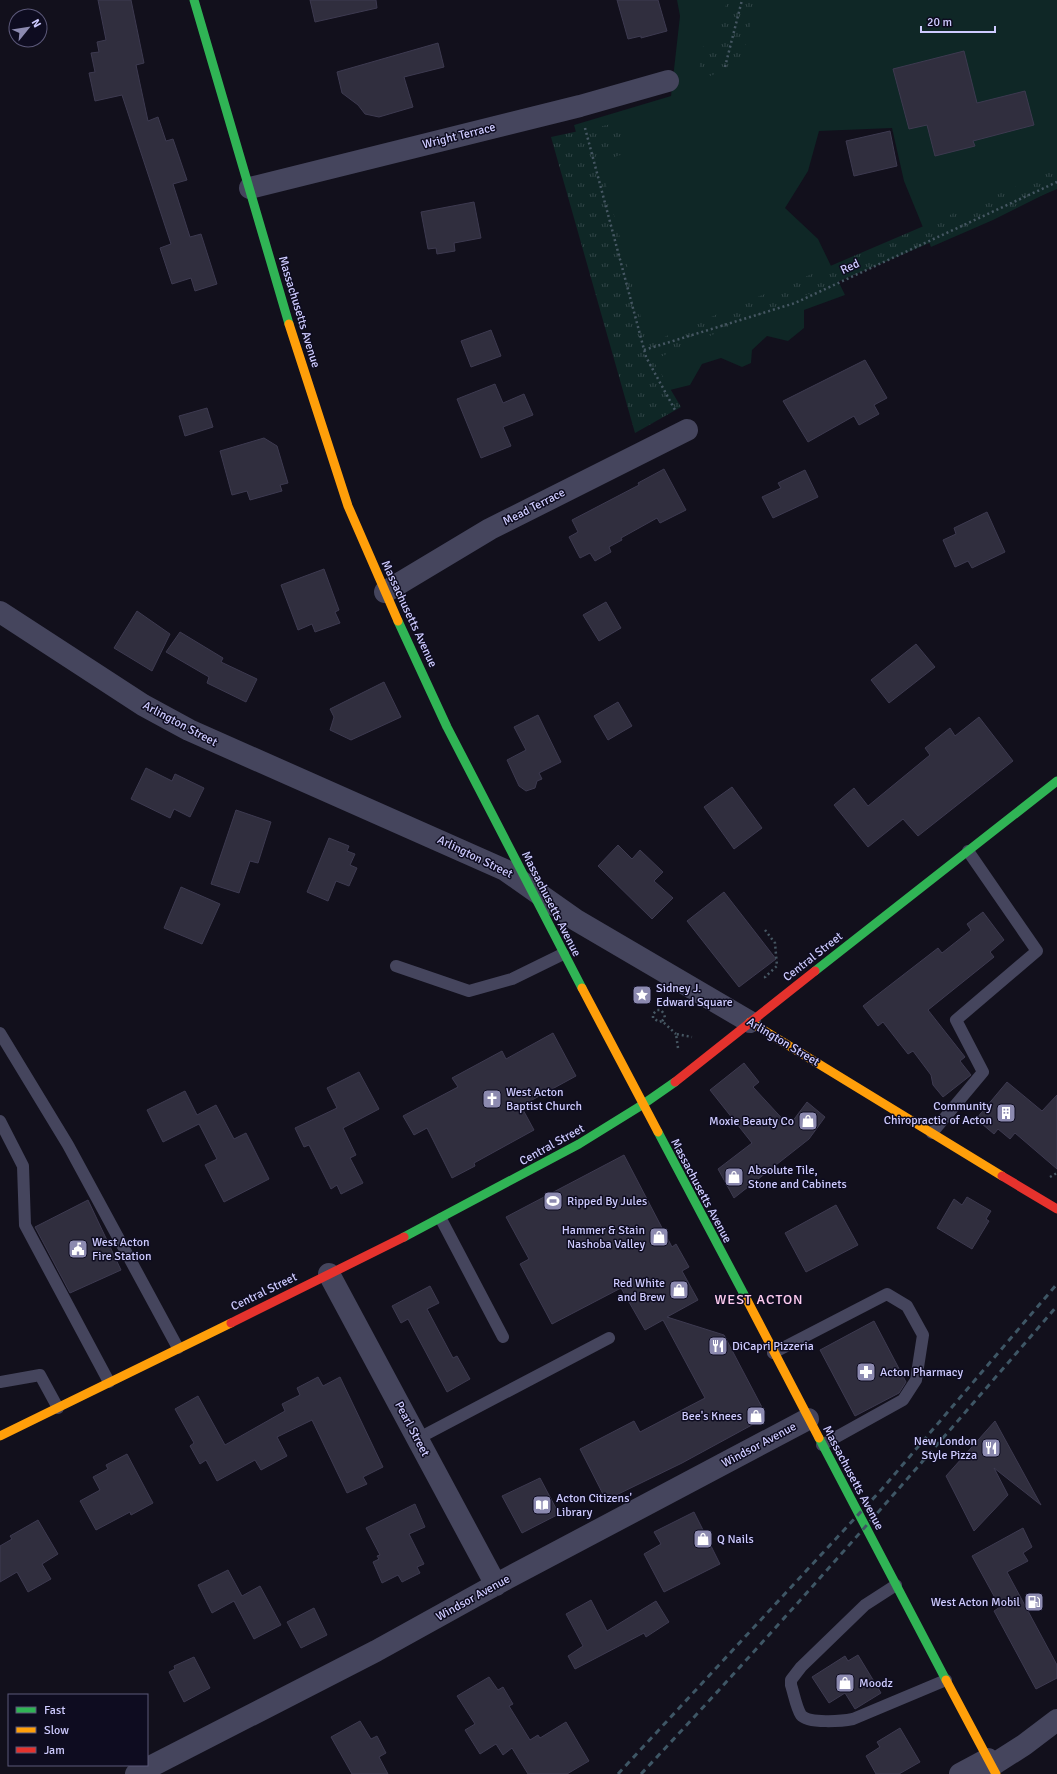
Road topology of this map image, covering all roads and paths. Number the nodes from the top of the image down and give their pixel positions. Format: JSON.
{"nodes":[{"id":1,"x":194,"y":0,"type":"edge"},
{"id":2,"x":742,"y":0,"type":"edge"},
{"id":3,"x":725,"y":67,"type":"dead end"},
{"id":4,"x":668,"y":81,"type":"dead end"},
{"id":5,"x":580,"y":106,"type":"junction"},
{"id":6,"x":1057,"y":182,"type":"edge"},
{"id":7,"x":250,"y":188,"type":"junction"},
{"id":8,"x":644,"y":350,"type":"junction"},
{"id":9,"x":687,"y":430,"type":"joint"},
{"id":10,"x":385,"y":592,"type":"junction"},
{"id":11,"x":0,"y":612,"type":"edge"},
{"id":12,"x":1057,"y":781,"type":"edge"},
{"id":13,"x":968,"y":851,"type":"junction"},
{"id":14,"x":527,"y":885,"type":"junction"},
{"id":15,"x":765,"y":930,"type":"dead end"},
{"id":16,"x":563,"y":954,"type":"junction"},
{"id":17,"x":396,"y":966,"type":"dead end"},
{"id":18,"x":766,"y":980,"type":"dead end"},
{"id":19,"x":662,"y":1021,"type":"junction"},
{"id":20,"x":750,"y":1022,"type":"junction"},
{"id":21,"x":0,"y":1033,"type":"edge"},
{"id":22,"x":676,"y":1034,"type":"junction"},
{"id":23,"x":693,"y":1037,"type":"dead end"},
{"id":24,"x":678,"y":1050,"type":"dead end"},
{"id":25,"x":642,"y":1105,"type":"junction"},
{"id":26,"x":0,"y":1121,"type":"edge"},
{"id":27,"x":932,"y":1132,"type":"junction"},
{"id":28,"x":1057,"y":1173,"type":"edge"},
{"id":29,"x":1048,"y":1178,"type":"dead end"},
{"id":30,"x":1057,"y":1209,"type":"edge"},
{"id":31,"x":441,"y":1219,"type":"junction"},
{"id":32,"x":329,"y":1274,"type":"junction"},
{"id":33,"x":504,"y":1337,"type":"dead end"},
{"id":34,"x":609,"y":1338,"type":"dead end"},
{"id":35,"x":178,"y":1348,"type":"junction"},
{"id":36,"x":773,"y":1353,"type":"junction"},
{"id":37,"x":0,"y":1382,"type":"edge"},
{"id":38,"x":109,"y":1382,"type":"junction"},
{"id":39,"x":58,"y":1408,"type":"junction"},
{"id":40,"x":808,"y":1419,"type":"junction"},
{"id":41,"x":0,"y":1436,"type":"edge"},
{"id":42,"x":417,"y":1439,"type":"junction"},
{"id":43,"x":822,"y":1446,"type":"junction"},
{"id":44,"x":496,"y":1585,"type":"junction"},
{"id":45,"x":896,"y":1585,"type":"junction"},
{"id":46,"x":946,"y":1680,"type":"junction"},
{"id":47,"x":1057,"y":1720,"type":"edge"},
{"id":48,"x":991,"y":1766,"type":"edge"},
{"id":49,"x":136,"y":1774,"type":"edge"},
{"id":50,"x":960,"y":1774,"type":"edge"}],
"edges":[{"from":1,"to":7,"type":"main road","name":"Massachusetts Avenue"},
{"from":2,"to":3,"type":"path"},
{"from":4,"to":5,"type":"street","name":"Wright Terrace"},
{"from":5,"to":7,"type":"street","name":"Wright Terrace"},
{"from":5,"to":8,"type":"path"},
{"from":6,"to":8,"type":"path","name":"Red"},
{"from":7,"to":10,"type":"main road","name":"Massachusetts Avenue"},
{"from":8,"to":9,"type":"path"},
{"from":9,"to":10,"type":"street","name":"Mead Terrace"},
{"from":10,"to":14,"type":"main road","name":"Massachusetts Avenue"},
{"from":11,"to":14,"type":"street","name":"Arlington Street"},
{"from":12,"to":13,"type":"main road","name":"Central Street"},
{"from":13,"to":20,"type":"main road","name":"Central Street"},
{"from":13,"to":27,"type":"lane"},
{"from":14,"to":16,"type":"main road","name":"Massachusetts Avenue"},
{"from":14,"to":20,"type":"street","name":"Arlington Street"},
{"from":15,"to":18,"type":"path"},
{"from":16,"to":17,"type":"lane"},
{"from":16,"to":25,"type":"main road","name":"Massachusetts Avenue"},
{"from":19,"to":19,"type":"path"},
{"from":19,"to":22,"type":"path"},
{"from":20,"to":25,"type":"main road","name":"Central Street"},
{"from":20,"to":27,"type":"main road","name":"Arlington Street"},
{"from":21,"to":35,"type":"lane"},
{"from":22,"to":23,"type":"path"},
{"from":22,"to":24,"type":"path"},
{"from":25,"to":31,"type":"main road","name":"Central Street"},
{"from":25,"to":36,"type":"main road","name":"Massachusetts Avenue"},
{"from":26,"to":38,"type":"lane"},
{"from":27,"to":30,"type":"main road","name":"Arlington Street"},
{"from":28,"to":29,"type":"path"},
{"from":31,"to":32,"type":"main road","name":"Central Street"},
{"from":31,"to":33,"type":"lane"},
{"from":32,"to":35,"type":"main road","name":"Central Street"},
{"from":32,"to":42,"type":"street","name":"Pearl Street"},
{"from":34,"to":42,"type":"lane"},
{"from":35,"to":38,"type":"main road","name":"Central Street"},
{"from":36,"to":40,"type":"main road","name":"Massachusetts Avenue"},
{"from":36,"to":43,"type":"lane"},
{"from":37,"to":39,"type":"lane"},
{"from":38,"to":39,"type":"main road","name":"Central Street"},
{"from":39,"to":41,"type":"main road","name":"Central Street"},
{"from":40,"to":43,"type":"main road","name":"Massachusetts Avenue"},
{"from":40,"to":44,"type":"street","name":"Windsor Avenue"},
{"from":42,"to":44,"type":"street","name":"Pearl Street"},
{"from":43,"to":45,"type":"main road","name":"Massachusetts Avenue"},
{"from":44,"to":49,"type":"street","name":"Windsor Avenue"},
{"from":45,"to":46,"type":"main road","name":"Massachusetts Avenue"},
{"from":45,"to":46,"type":"lane"},
{"from":46,"to":48,"type":"main road","name":"Massachusetts Avenue"},
{"from":47,"to":48,"type":"street"},
{"from":48,"to":50,"type":"street"}]}
